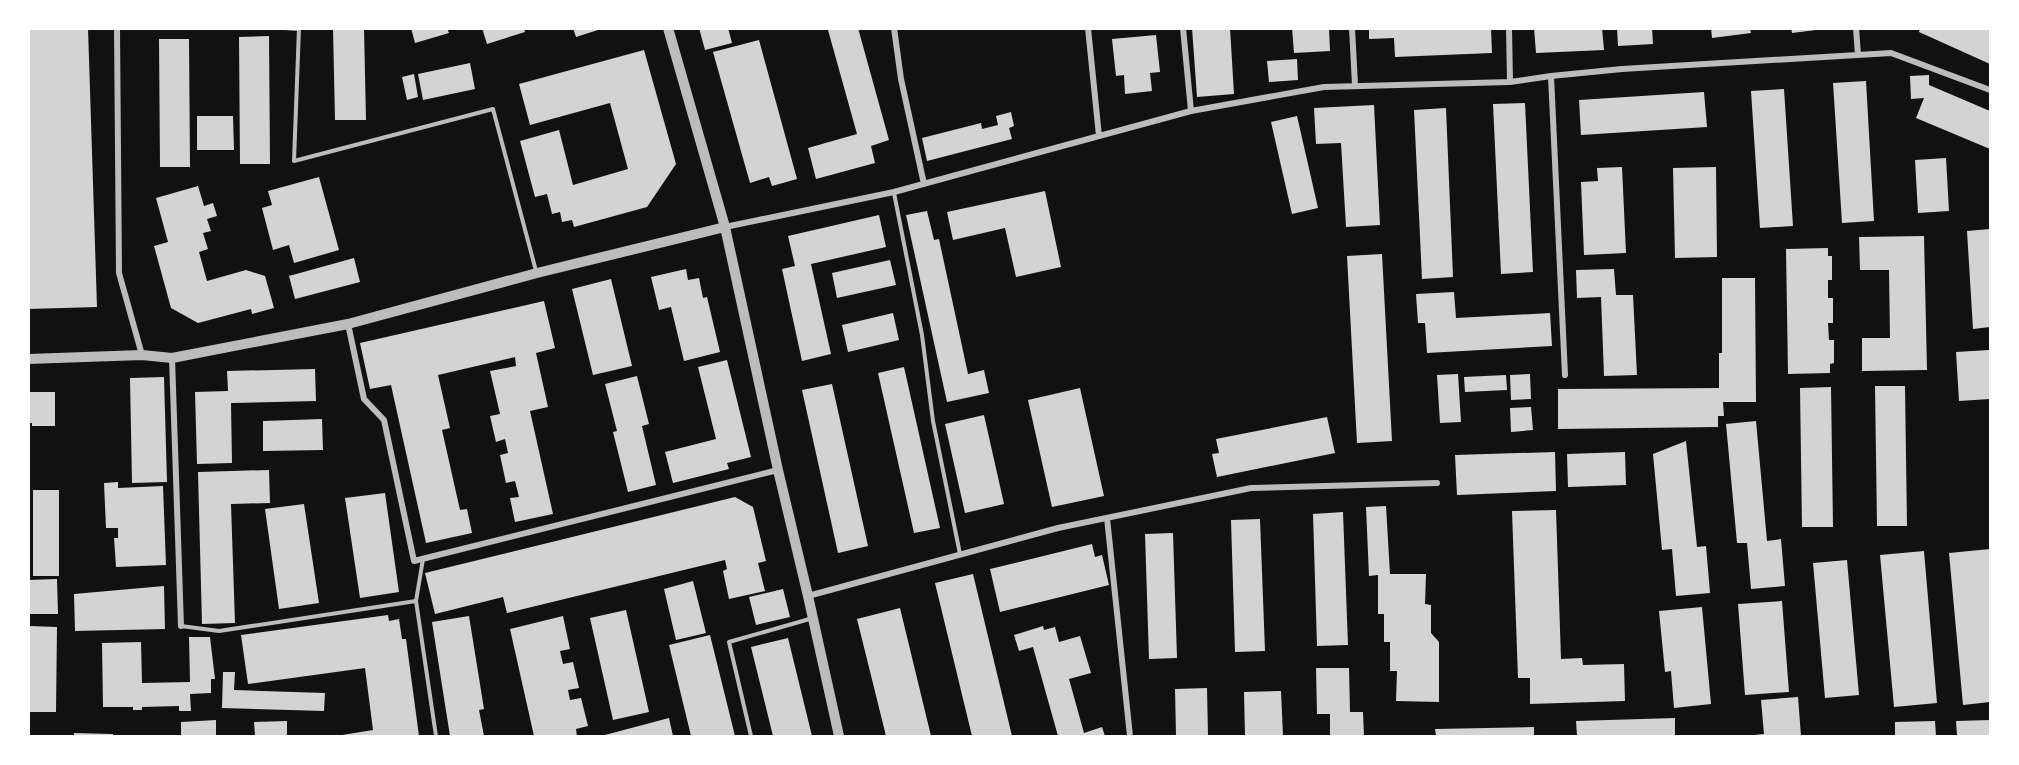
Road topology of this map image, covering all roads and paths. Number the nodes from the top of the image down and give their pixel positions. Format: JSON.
{"nodes":[{"id":1,"x":117,"y":28,"type":"edge"},
{"id":2,"x":283,"y":28,"type":"edge"},
{"id":3,"x":668,"y":28,"type":"edge"},
{"id":4,"x":894,"y":28,"type":"edge"},
{"id":5,"x":1088,"y":28,"type":"edge"},
{"id":6,"x":1183,"y":28,"type":"edge"},
{"id":7,"x":1352,"y":28,"type":"edge"},
{"id":8,"x":1509,"y":28,"type":"edge"},
{"id":9,"x":1856,"y":28,"type":"edge"},
{"id":10,"x":299,"y":29,"type":"edge"},
{"id":11,"x":1857,"y":55,"type":"junction"},
{"id":12,"x":1551,"y":76,"type":"junction"},
{"id":13,"x":1510,"y":82,"type":"junction"},
{"id":14,"x":1355,"y":85,"type":"junction"},
{"id":15,"x":1990,"y":90,"type":"edge"},
{"id":16,"x":1191,"y":111,"type":"junction"},
{"id":17,"x":1099,"y":136,"type":"junction"},
{"id":18,"x":924,"y":184,"type":"junction"},
{"id":19,"x":894,"y":192,"type":"junction"},
{"id":20,"x":725,"y":227,"type":"junction"},
{"id":21,"x":537,"y":273,"type":"junction"},
{"id":22,"x":348,"y":324,"type":"junction"},
{"id":23,"x":142,"y":355,"type":"junction"},
{"id":24,"x":172,"y":358,"type":"junction"},
{"id":25,"x":28,"y":359,"type":"edge"},
{"id":26,"x":1565,"y":375,"type":"dead end"},
{"id":27,"x":778,"y":470,"type":"junction"},
{"id":28,"x":1437,"y":483,"type":"dead end"},
{"id":29,"x":1107,"y":518,"type":"junction"},
{"id":30,"x":960,"y":555,"type":"junction"},
{"id":31,"x":423,"y":559,"type":"junction"},
{"id":32,"x":808,"y":596,"type":"junction"},
{"id":33,"x":416,"y":601,"type":"junction"},
{"id":34,"x":813,"y":618,"type":"junction"},
{"id":35,"x":181,"y":626,"type":"joint"},
{"id":36,"x":436,"y":736,"type":"edge"},
{"id":37,"x":751,"y":736,"type":"edge"},
{"id":38,"x":839,"y":736,"type":"edge"},
{"id":39,"x":1130,"y":736,"type":"edge"}],
"edges":[{"from":1,"to":23,"type":"street"},
{"from":2,"to":10,"type":"lane"},
{"from":3,"to":20,"type":"street"},
{"from":4,"to":18,"type":"street"},
{"from":5,"to":17,"type":"street"},
{"from":6,"to":16,"type":"street"},
{"from":7,"to":14,"type":"street"},
{"from":8,"to":13,"type":"street"},
{"from":9,"to":11,"type":"street"},
{"from":10,"to":21,"type":"lane"},
{"from":11,"to":12,"type":"street"},
{"from":11,"to":15,"type":"street"},
{"from":12,"to":13,"type":"street"},
{"from":12,"to":26,"type":"street"},
{"from":13,"to":14,"type":"street"},
{"from":14,"to":16,"type":"street"},
{"from":16,"to":17,"type":"street"},
{"from":17,"to":18,"type":"street"},
{"from":18,"to":19,"type":"street"},
{"from":19,"to":20,"type":"street"},
{"from":19,"to":30,"type":"lane"},
{"from":20,"to":21,"type":"street"},
{"from":20,"to":27,"type":"street"},
{"from":21,"to":22,"type":"street"},
{"from":22,"to":24,"type":"street"},
{"from":22,"to":31,"type":"street"},
{"from":23,"to":24,"type":"street"},
{"from":23,"to":25,"type":"street"},
{"from":24,"to":35,"type":"street"},
{"from":27,"to":31,"type":"street"},
{"from":27,"to":32,"type":"street"},
{"from":28,"to":29,"type":"street"},
{"from":29,"to":30,"type":"street"},
{"from":29,"to":39,"type":"street"},
{"from":30,"to":32,"type":"street"},
{"from":31,"to":33,"type":"lane"},
{"from":32,"to":34,"type":"street"},
{"from":33,"to":35,"type":"lane"},
{"from":33,"to":36,"type":"lane"},
{"from":34,"to":37,"type":"lane"},
{"from":34,"to":38,"type":"street"}]}
